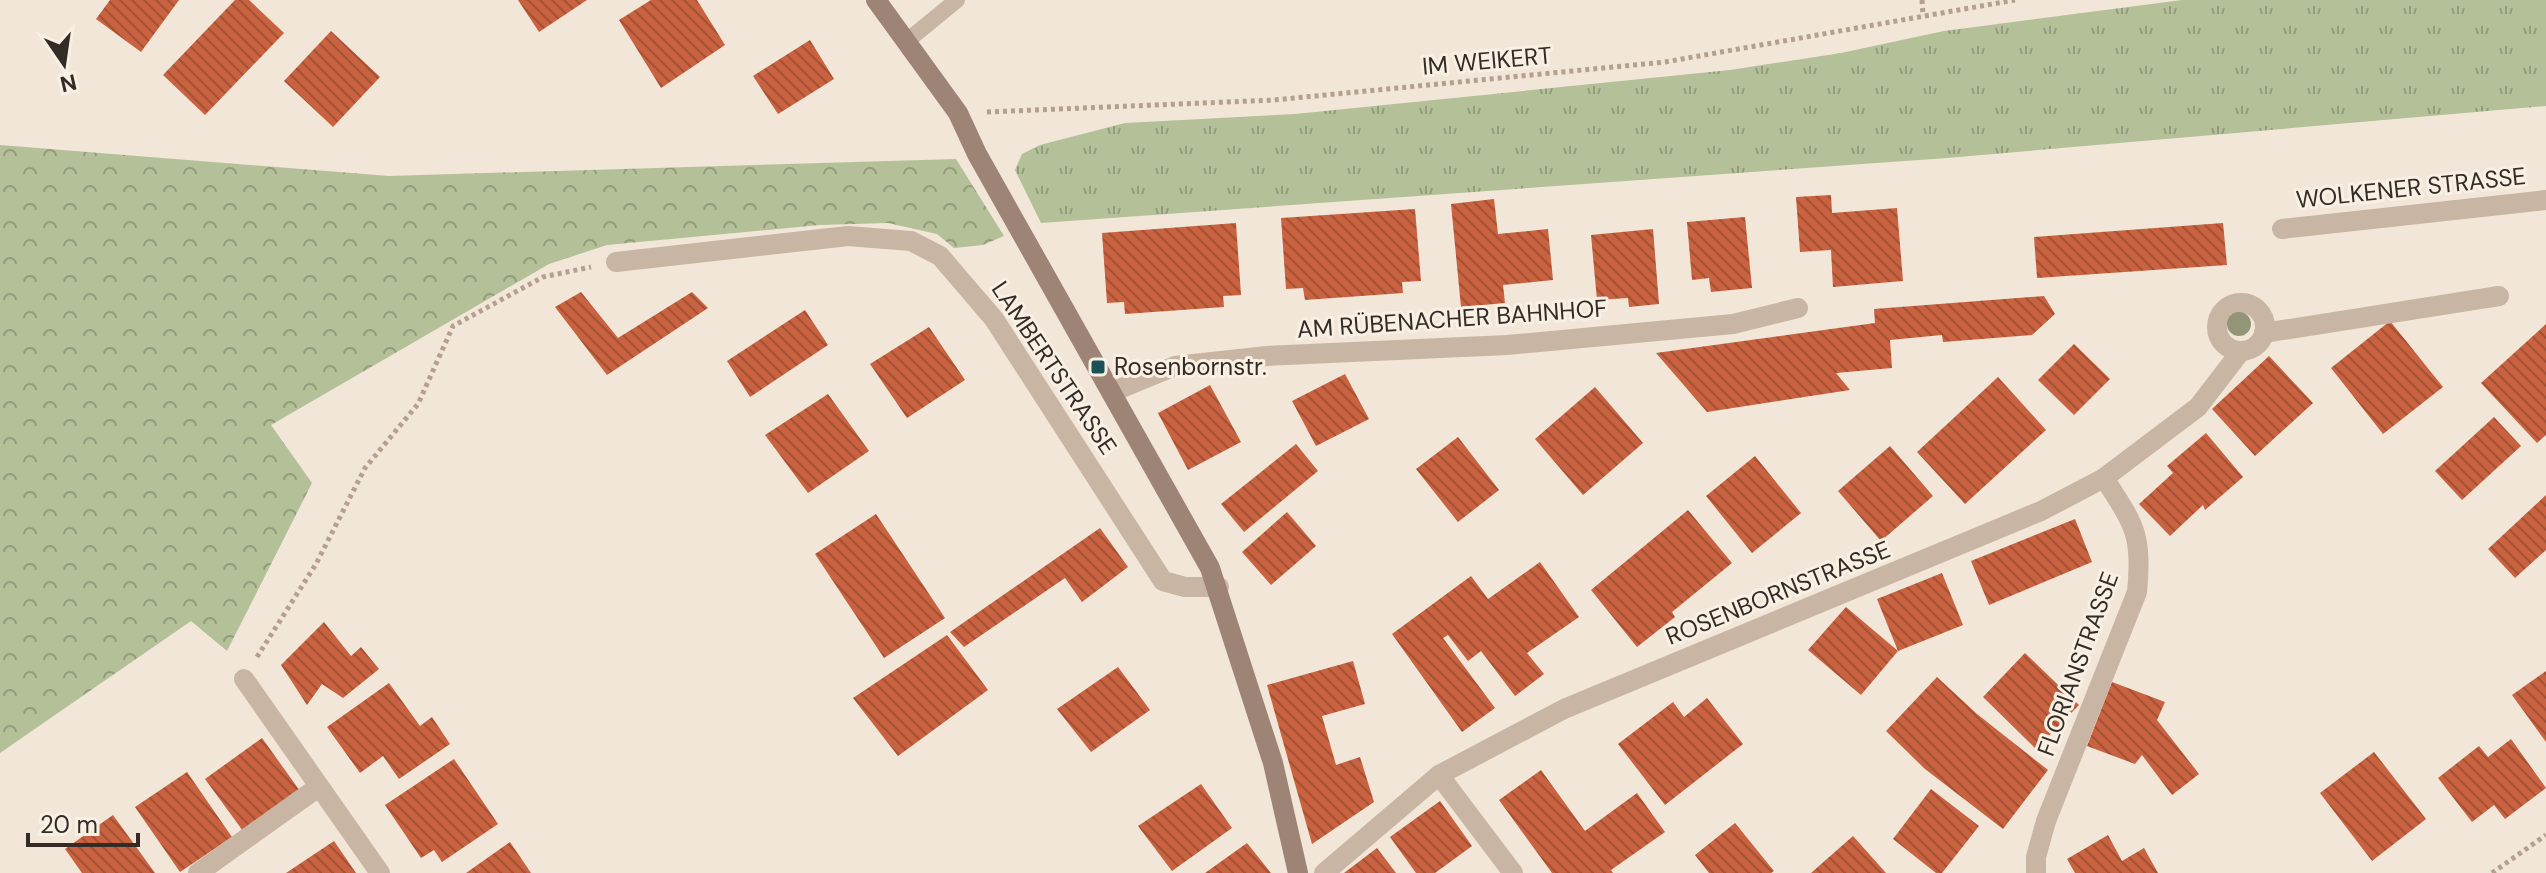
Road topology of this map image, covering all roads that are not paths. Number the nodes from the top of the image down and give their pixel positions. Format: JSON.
{"nodes":[{"id":1,"x":876,"y":0,"type":"edge"},
{"id":2,"x":957,"y":0,"type":"edge"},
{"id":3,"x":907,"y":41,"type":"junction"},
{"id":4,"x":2546,"y":200,"type":"edge"},
{"id":5,"x":2282,"y":229,"type":"dead end"},
{"id":6,"x":616,"y":262,"type":"road end"},
{"id":7,"x":2499,"y":296,"type":"dead end"},
{"id":8,"x":1798,"y":308,"type":"dead end"},
{"id":9,"x":2264,"y":333,"type":"junction"},
{"id":10,"x":2241,"y":351,"type":"junction"},
{"id":11,"x":1112,"y":392,"type":"junction"},
{"id":12,"x":2104,"y":478,"type":"junction"},
{"id":13,"x":1219,"y":587,"type":"junction"},
{"id":14,"x":244,"y":679,"type":"road end"},
{"id":15,"x":1439,"y":775,"type":"junction"},
{"id":16,"x":317,"y":788,"type":"junction"},
{"id":17,"x":198,"y":873,"type":"edge"},
{"id":18,"x":380,"y":873,"type":"edge"},
{"id":19,"x":1298,"y":873,"type":"edge"},
{"id":20,"x":1324,"y":873,"type":"edge"},
{"id":21,"x":1513,"y":873,"type":"edge"},
{"id":22,"x":2036,"y":873,"type":"edge"}],
"edges":[{"from":1,"to":3,"type":"main road","name":"LAMBERTSTRASSE"},
{"from":2,"to":3,"type":"lane"},
{"from":3,"to":11,"type":"main road","name":"LAMBERTSTRASSE"},
{"from":4,"to":5,"type":"street","name":"WOLKENER STRASSE"},
{"from":6,"to":13,"type":"street","name":"LAMBERTSTRASSE"},
{"from":7,"to":9,"type":"street","name":"ROSENBORNSTRASSE"},
{"from":8,"to":11,"type":"street","name":"AM RÜBENACHER BAHNHOF"},
{"from":9,"to":10,"type":"street","name":"ROSENBORNSTRASSE"},
{"from":9,"to":10,"type":"street"},
{"from":10,"to":12,"type":"street","name":"ROSENBORNSTRASSE"},
{"from":11,"to":13,"type":"main road","name":"LAMBERTSTRASSE"},
{"from":12,"to":15,"type":"street","name":"ROSENBORNSTRASSE"},
{"from":12,"to":22,"type":"street","name":"FLORIANSTRASSE"},
{"from":13,"to":19,"type":"main road","name":"LAMBERTSTRASSE"},
{"from":14,"to":16,"type":"street"},
{"from":15,"to":20,"type":"street","name":"ROSENBORNSTRASSE"},
{"from":15,"to":21,"type":"street"},
{"from":16,"to":17,"type":"street"},
{"from":16,"to":18,"type":"street"}]}
